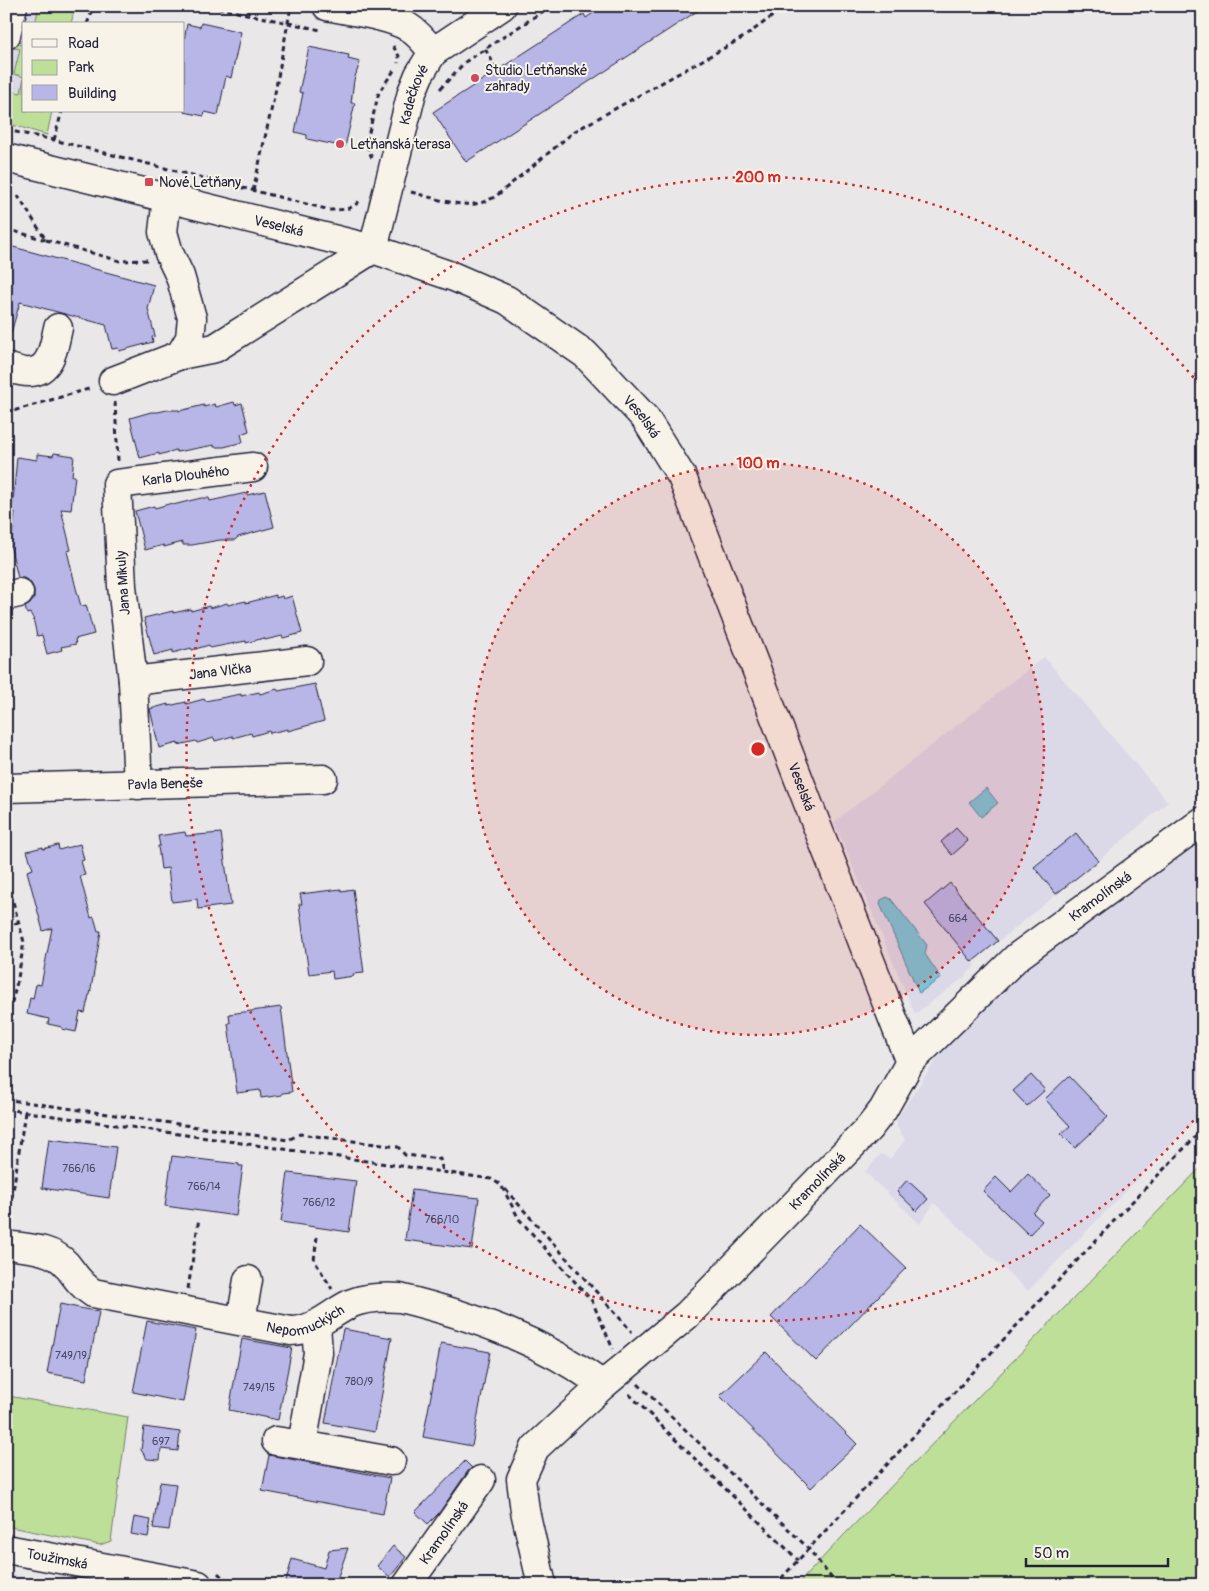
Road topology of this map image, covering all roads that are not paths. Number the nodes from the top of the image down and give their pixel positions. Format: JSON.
{"nodes":[{"id":1,"x":13,"y":6,"type":"edge"},
{"id":2,"x":502,"y":6,"type":"edge"},
{"id":3,"x":325,"y":18,"type":"edge"},
{"id":4,"x":6,"y":35,"type":"edge"},
{"id":5,"x":433,"y":52,"type":"junction"},
{"id":6,"x":6,"y":158,"type":"edge"},
{"id":7,"x":167,"y":198,"type":"junction"},
{"id":8,"x":373,"y":249,"type":"junction"},
{"id":9,"x":58,"y":328,"type":"dead end"},
{"id":10,"x":180,"y":355,"type":"junction"},
{"id":11,"x":6,"y":367,"type":"edge"},
{"id":12,"x":113,"y":381,"type":"road end"},
{"id":13,"x":253,"y":467,"type":"dead end"},
{"id":14,"x":117,"y":484,"type":"joint"},
{"id":15,"x":307,"y":661,"type":"dead end"},
{"id":16,"x":133,"y":681,"type":"junction"},
{"id":17,"x":322,"y":779,"type":"dead end"},
{"id":18,"x":138,"y":785,"type":"junction"},
{"id":19,"x":6,"y":788,"type":"edge"},
{"id":20,"x":1203,"y":821,"type":"edge"},
{"id":21,"x":910,"y":1062,"type":"junction"},
{"id":22,"x":6,"y":1245,"type":"edge"},
{"id":23,"x":248,"y":1280,"type":"dead end"},
{"id":24,"x":241,"y":1321,"type":"junction"},
{"id":25,"x":316,"y":1325,"type":"junction"},
{"id":26,"x":613,"y":1377,"type":"junction"},
{"id":27,"x":391,"y":1461,"type":"dead end"},
{"id":28,"x":481,"y":1480,"type":"dead end"},
{"id":29,"x":6,"y":1549,"type":"edge"},
{"id":30,"x":198,"y":1585,"type":"edge"},
{"id":31,"x":407,"y":1585,"type":"edge"},
{"id":32,"x":542,"y":1585,"type":"edge"}],
"edges":[{"from":1,"to":4,"type":"street"},
{"from":2,"to":5,"type":"street","name":"Kadečkové"},
{"from":3,"to":5,"type":"street"},
{"from":5,"to":8,"type":"street","name":"Kadečkové"},
{"from":6,"to":7,"type":"street","name":"Veselská"},
{"from":7,"to":8,"type":"street","name":"Veselská"},
{"from":7,"to":10,"type":"street"},
{"from":8,"to":10,"type":"street"},
{"from":8,"to":21,"type":"street","name":"Veselská"},
{"from":9,"to":11,"type":"street"},
{"from":10,"to":12,"type":"street"},
{"from":13,"to":14,"type":"street","name":"Karla Dlouhého"},
{"from":14,"to":16,"type":"street","name":"Jana Mikuly"},
{"from":15,"to":16,"type":"street","name":"Jana Vlčka"},
{"from":16,"to":18,"type":"street","name":"Jana Mikuly"},
{"from":17,"to":18,"type":"street","name":"Pavla Beneše"},
{"from":18,"to":19,"type":"street","name":"Pavla Beneše"},
{"from":20,"to":21,"type":"street","name":"Kramolínská"},
{"from":21,"to":26,"type":"street","name":"Kramolínská"},
{"from":22,"to":24,"type":"street","name":"Nepomuckých"},
{"from":23,"to":24,"type":"street"},
{"from":24,"to":25,"type":"street","name":"Nepomuckých"},
{"from":25,"to":26,"type":"street","name":"Nepomuckých"},
{"from":25,"to":27,"type":"street"},
{"from":26,"to":32,"type":"street","name":"Kramolínská"},
{"from":28,"to":31,"type":"street","name":"Kramolínská"},
{"from":29,"to":30,"type":"street","name":"Toužimská"}]}
